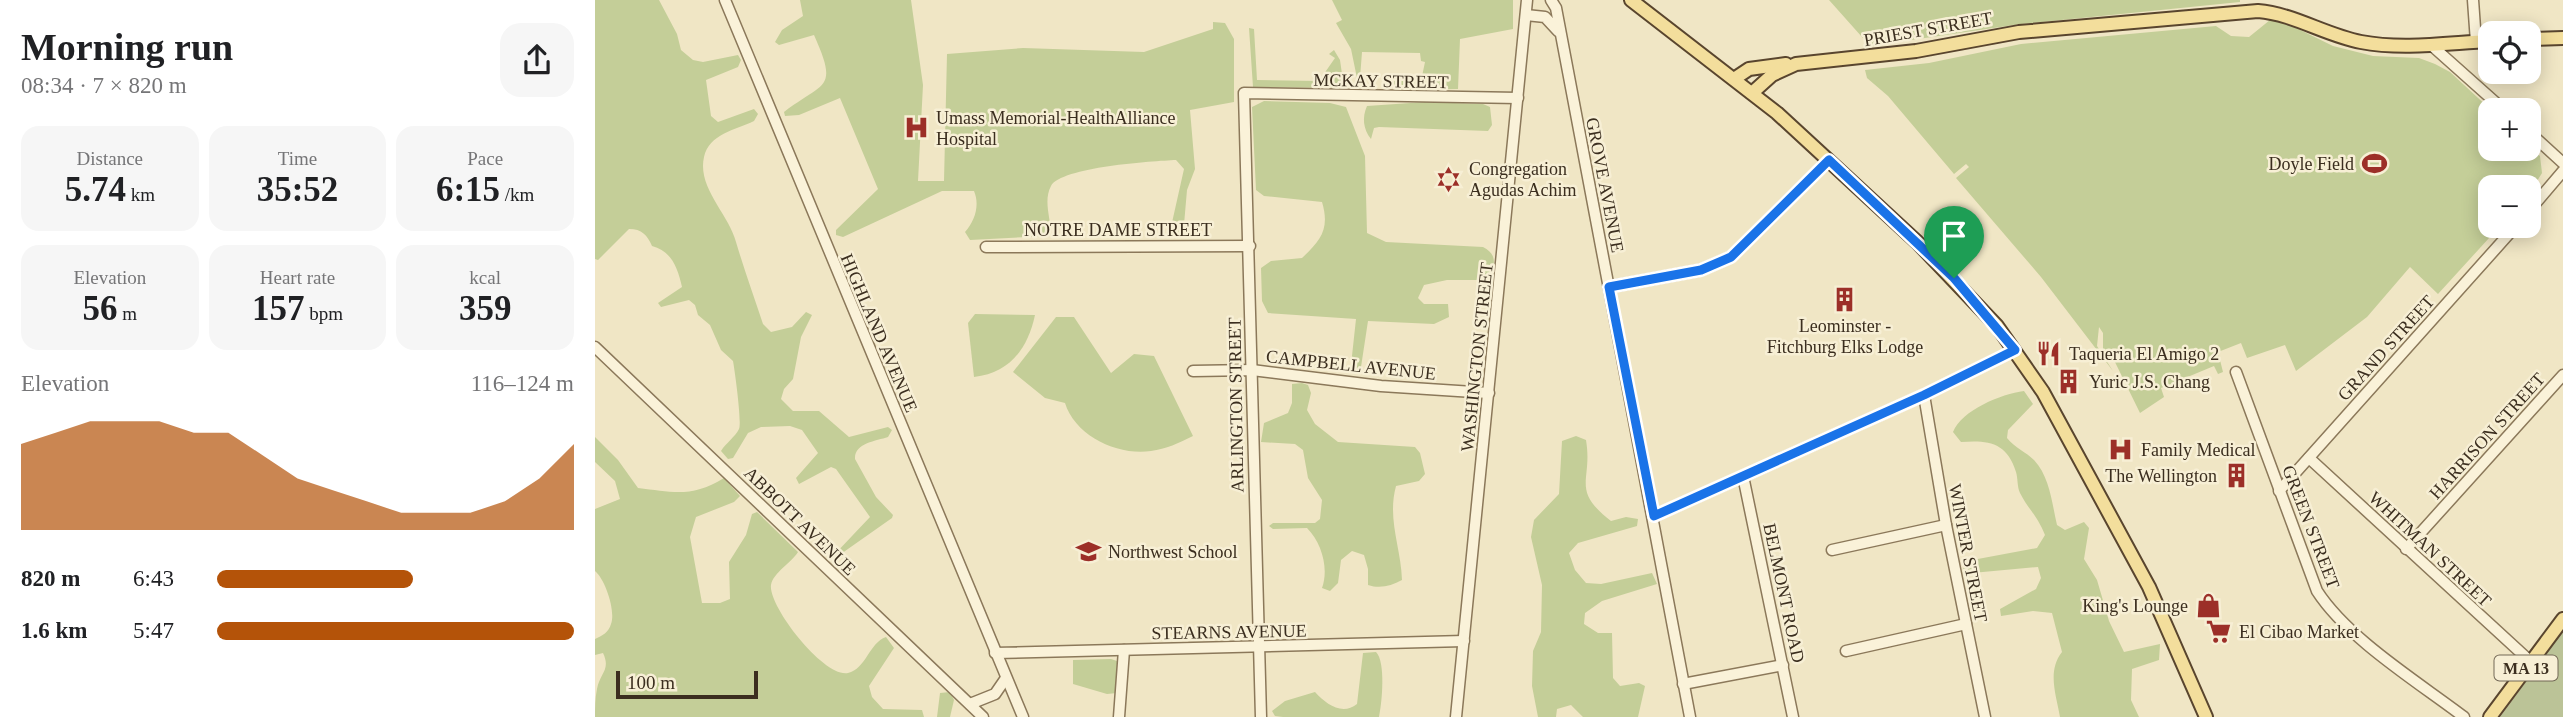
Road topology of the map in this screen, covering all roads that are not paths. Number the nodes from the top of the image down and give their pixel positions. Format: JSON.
{"nodes":[{"id":1,"x":725,"y":0,"type":"edge"},
{"id":2,"x":1527,"y":0,"type":"edge"},
{"id":3,"x":1551,"y":0,"type":"edge"},
{"id":4,"x":1631,"y":0,"type":"edge"},
{"id":5,"x":2473,"y":0,"type":"edge"},
{"id":6,"x":1526,"y":15,"type":"junction"},
{"id":7,"x":1559,"y":31,"type":"junction"},
{"id":8,"x":2563,"y":38,"type":"edge"},
{"id":9,"x":2541,"y":39,"type":"edge"},
{"id":10,"x":2476,"y":42,"type":"joint"},
{"id":11,"x":2430,"y":44,"type":"junction"},
{"id":12,"x":1796,"y":64,"type":"junction"},
{"id":13,"x":1734,"y":79,"type":"junction"},
{"id":14,"x":1244,"y":93,"type":"joint"},
{"id":15,"x":1752,"y":93,"type":"junction"},
{"id":16,"x":1518,"y":98,"type":"junction"},
{"id":17,"x":2491,"y":98,"type":"edge"},
{"id":18,"x":2541,"y":143,"type":"edge"},
{"id":19,"x":1829,"y":160,"type":"junction"},
{"id":20,"x":2563,"y":163,"type":"edge"},
{"id":21,"x":2563,"y":171,"type":"edge"},
{"id":22,"x":2541,"y":197,"type":"edge"},
{"id":23,"x":2505,"y":238,"type":"edge"},
{"id":24,"x":1250,"y":246,"type":"junction"},
{"id":25,"x":986,"y":247,"type":"dead end"},
{"id":26,"x":1609,"y":287,"type":"junction"},
{"id":27,"x":595,"y":347,"type":"edge"},
{"id":28,"x":2015,"y":350,"type":"junction"},
{"id":29,"x":1252,"y":370,"type":"junction"},
{"id":30,"x":1193,"y":371,"type":"dead end"},
{"id":31,"x":2236,"y":372,"type":"dead end"},
{"id":32,"x":2563,"y":375,"type":"edge"},
{"id":33,"x":1489,"y":393,"type":"junction"},
{"id":34,"x":1924,"y":395,"type":"junction"},
{"id":35,"x":2309,"y":458,"type":"junction"},
{"id":36,"x":1743,"y":476,"type":"junction"},
{"id":37,"x":2279,"y":491,"type":"junction"},
{"id":38,"x":1654,"y":516,"type":"junction"},
{"id":39,"x":1946,"y":525,"type":"junction"},
{"id":40,"x":2406,"y":549,"type":"junction"},
{"id":41,"x":1832,"y":550,"type":"dead end"},
{"id":42,"x":2563,"y":618,"type":"edge"},
{"id":43,"x":1966,"y":624,"type":"junction"},
{"id":44,"x":1464,"y":641,"type":"junction"},
{"id":45,"x":1259,"y":647,"type":"junction"},
{"id":46,"x":1124,"y":650,"type":"junction"},
{"id":47,"x":1846,"y":652,"type":"dead end"},
{"id":48,"x":996,"y":653,"type":"junction"},
{"id":49,"x":2531,"y":662,"type":"junction"},
{"id":50,"x":1783,"y":665,"type":"junction"},
{"id":51,"x":1006,"y":678,"type":"junction"},
{"id":52,"x":1683,"y":684,"type":"junction"},
{"id":53,"x":970,"y":704,"type":"junction"},
{"id":54,"x":983,"y":717,"type":"edge"},
{"id":55,"x":1023,"y":717,"type":"edge"},
{"id":56,"x":1119,"y":717,"type":"edge"},
{"id":57,"x":1261,"y":717,"type":"edge"},
{"id":58,"x":1456,"y":717,"type":"edge"},
{"id":59,"x":1690,"y":717,"type":"edge"},
{"id":60,"x":1793,"y":717,"type":"edge"},
{"id":61,"x":1985,"y":717,"type":"edge"},
{"id":62,"x":2206,"y":717,"type":"edge"},
{"id":63,"x":2464,"y":717,"type":"edge"},
{"id":64,"x":2490,"y":717,"type":"edge"}],
"edges":[{"from":1,"to":48,"type":"street","name":"HIGHLAND AVENUE"},
{"from":2,"to":6,"type":"street","name":"WASHINGTON STREET"},
{"from":3,"to":7,"type":"street","name":"GROVE AVENUE"},
{"from":4,"to":13,"type":"main road"},
{"from":5,"to":10,"type":"street"},
{"from":6,"to":7,"type":"street"},
{"from":6,"to":16,"type":"street","name":"WASHINGTON STREET"},
{"from":7,"to":26,"type":"street","name":"GROVE AVENUE"},
{"from":8,"to":9,"type":"main road"},
{"from":10,"to":11,"type":"main road","name":"PRIEST STREET"},
{"from":11,"to":12,"type":"main road","name":"PRIEST STREET"},
{"from":11,"to":17,"type":"street"},
{"from":12,"to":13,"type":"main road"},
{"from":12,"to":15,"type":"main road","name":"PRIEST STREET"},
{"from":13,"to":15,"type":"main road"},
{"from":14,"to":16,"type":"street","name":"MCKAY STREET"},
{"from":14,"to":24,"type":"street","name":"ARLINGTON STREET"},
{"from":15,"to":19,"type":"main road"},
{"from":16,"to":33,"type":"street","name":"WASHINGTON STREET"},
{"from":18,"to":20,"type":"street"},
{"from":19,"to":26,"type":"street"},
{"from":19,"to":28,"type":"main road"},
{"from":21,"to":22,"type":"street"},
{"from":23,"to":35,"type":"street","name":"GRAND STREET"},
{"from":24,"to":25,"type":"street","name":"NOTRE DAME STREET"},
{"from":24,"to":29,"type":"street","name":"ARLINGTON STREET"},
{"from":26,"to":38,"type":"street","name":"GROVE AVENUE"},
{"from":27,"to":53,"type":"street","name":"ABBOTT AVENUE"},
{"from":28,"to":34,"type":"street"},
{"from":28,"to":62,"type":"main road"},
{"from":29,"to":30,"type":"street","name":"CAMPBELL AVENUE"},
{"from":29,"to":33,"type":"street","name":"CAMPBELL AVENUE"},
{"from":29,"to":45,"type":"street","name":"ARLINGTON STREET"},
{"from":31,"to":37,"type":"street","name":"GREEN STREET"},
{"from":32,"to":40,"type":"street","name":"HARRISON STREET"},
{"from":33,"to":44,"type":"street","name":"WASHINGTON STREET"},
{"from":34,"to":36,"type":"street"},
{"from":34,"to":39,"type":"street","name":"WINTER STREET"},
{"from":35,"to":37,"type":"street","name":"GRAND STREET"},
{"from":35,"to":40,"type":"street","name":"WHITMAN STREET"},
{"from":36,"to":38,"type":"street"},
{"from":36,"to":50,"type":"street","name":"BELMONT ROAD"},
{"from":37,"to":63,"type":"street","name":"GREEN STREET"},
{"from":38,"to":52,"type":"street","name":"GROVE AVENUE"},
{"from":39,"to":41,"type":"street"},
{"from":39,"to":43,"type":"street","name":"WINTER STREET"},
{"from":40,"to":49,"type":"street","name":"WHITMAN STREET"},
{"from":42,"to":49,"type":"main road","number":"MA 13"},
{"from":43,"to":47,"type":"street"},
{"from":43,"to":61,"type":"street","name":"WINTER STREET"},
{"from":44,"to":45,"type":"street","name":"STEARNS AVENUE"},
{"from":44,"to":58,"type":"street","name":"WASHINGTON STREET"},
{"from":45,"to":46,"type":"street","name":"STEARNS AVENUE"},
{"from":45,"to":57,"type":"street","name":"ARLINGTON STREET"},
{"from":46,"to":48,"type":"street","name":"STEARNS AVENUE"},
{"from":46,"to":56,"type":"street"},
{"from":48,"to":51,"type":"street","name":"HIGHLAND AVENUE"},
{"from":49,"to":64,"type":"main road","number":"MA 13"},
{"from":50,"to":52,"type":"street"},
{"from":50,"to":60,"type":"street","name":"BELMONT ROAD"},
{"from":51,"to":53,"type":"street"},
{"from":51,"to":55,"type":"street","name":"HIGHLAND AVENUE"},
{"from":52,"to":59,"type":"street","name":"GROVE AVENUE"},
{"from":53,"to":54,"type":"street","name":"ABBOTT AVENUE"}]}
